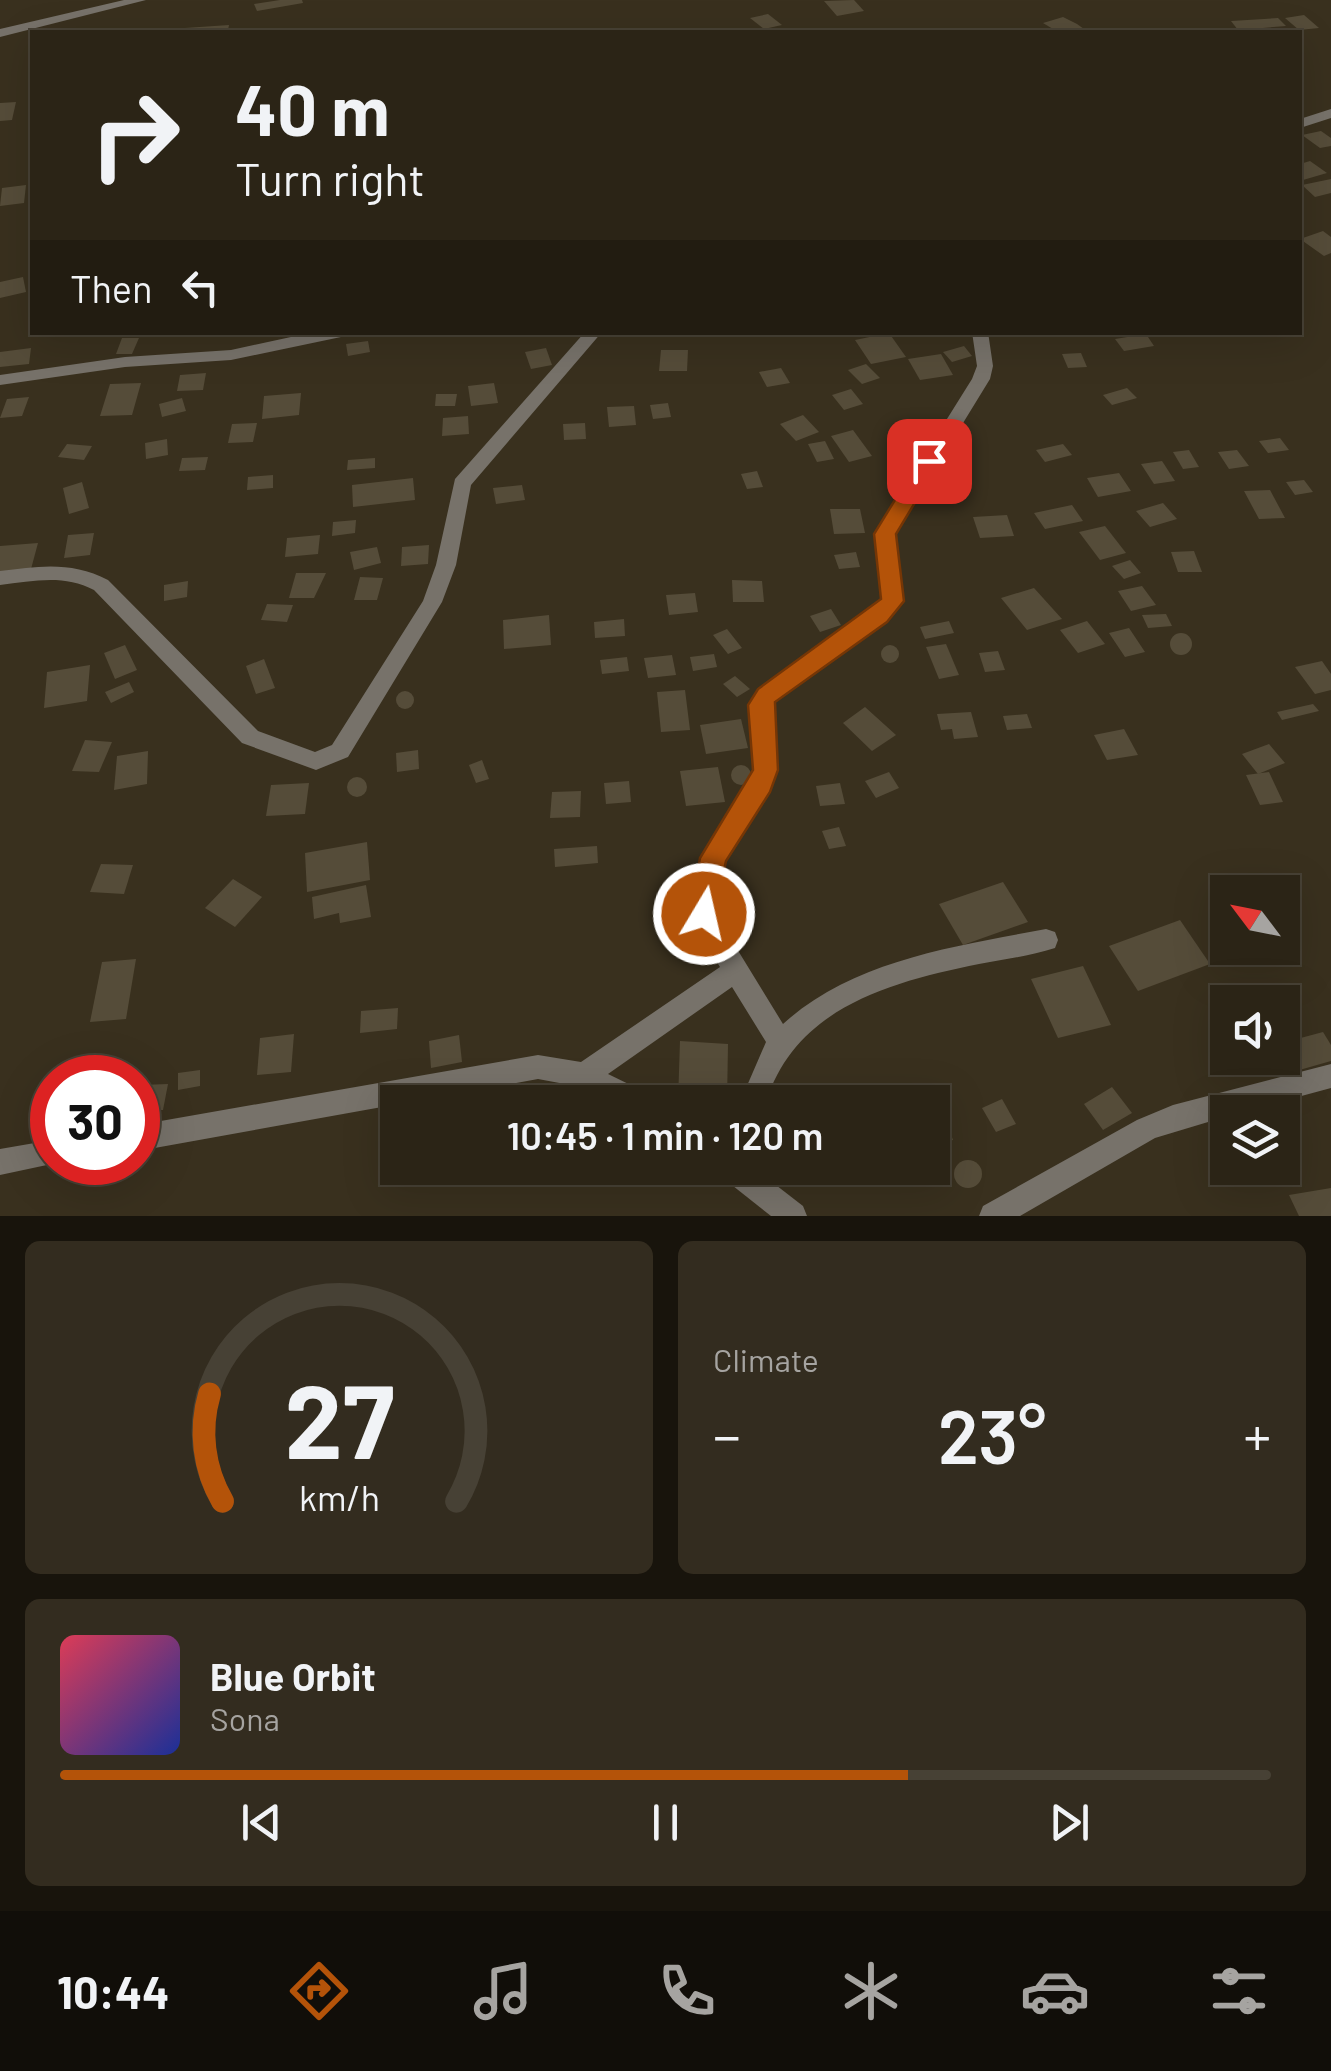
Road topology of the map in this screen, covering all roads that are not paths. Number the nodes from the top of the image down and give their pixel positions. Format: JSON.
{"nodes":[{"id":1,"x":140,"y":0,"type":"edge"},
{"id":2,"x":0,"y":33,"type":"edge"},
{"id":3,"x":1331,"y":113,"type":"edge"},
{"id":4,"x":1302,"y":123,"type":"edge"},
{"id":5,"x":327,"y":335,"type":"edge"},
{"id":6,"x":591,"y":335,"type":"edge"},
{"id":7,"x":980,"y":335,"type":"edge"},
{"id":8,"x":0,"y":380,"type":"edge"},
{"id":9,"x":0,"y":578,"type":"edge"},
{"id":10,"x":1046,"y":940,"type":"dead end"},
{"id":11,"x":734,"y":971,"type":"junction"},
{"id":12,"x":780,"y":1042,"type":"junction"},
{"id":13,"x":584,"y":1074,"type":"junction"},
{"id":14,"x":1331,"y":1076,"type":"edge"},
{"id":15,"x":605,"y":1085,"type":"edge"},
{"id":16,"x":761,"y":1085,"type":"edge"},
{"id":17,"x":160,"y":1134,"type":"edge"},
{"id":18,"x":30,"y":1157,"type":"edge"},
{"id":19,"x":0,"y":1162,"type":"edge"},
{"id":20,"x":754,"y":1185,"type":"edge"},
{"id":21,"x":793,"y":1216,"type":"edge"},
{"id":22,"x":993,"y":1216,"type":"edge"}],
"edges":[{"from":1,"to":2,"type":"street"},
{"from":3,"to":4,"type":"street"},
{"from":5,"to":8,"type":"street"},
{"from":6,"to":9,"type":"street"},
{"from":7,"to":11,"type":"street"},
{"from":10,"to":12,"type":"street"},
{"from":11,"to":12,"type":"street"},
{"from":11,"to":13,"type":"street"},
{"from":12,"to":16,"type":"street"},
{"from":13,"to":15,"type":"street"},
{"from":13,"to":17,"type":"street"},
{"from":14,"to":22,"type":"street"},
{"from":18,"to":19,"type":"street"},
{"from":20,"to":21,"type":"street"}]}
